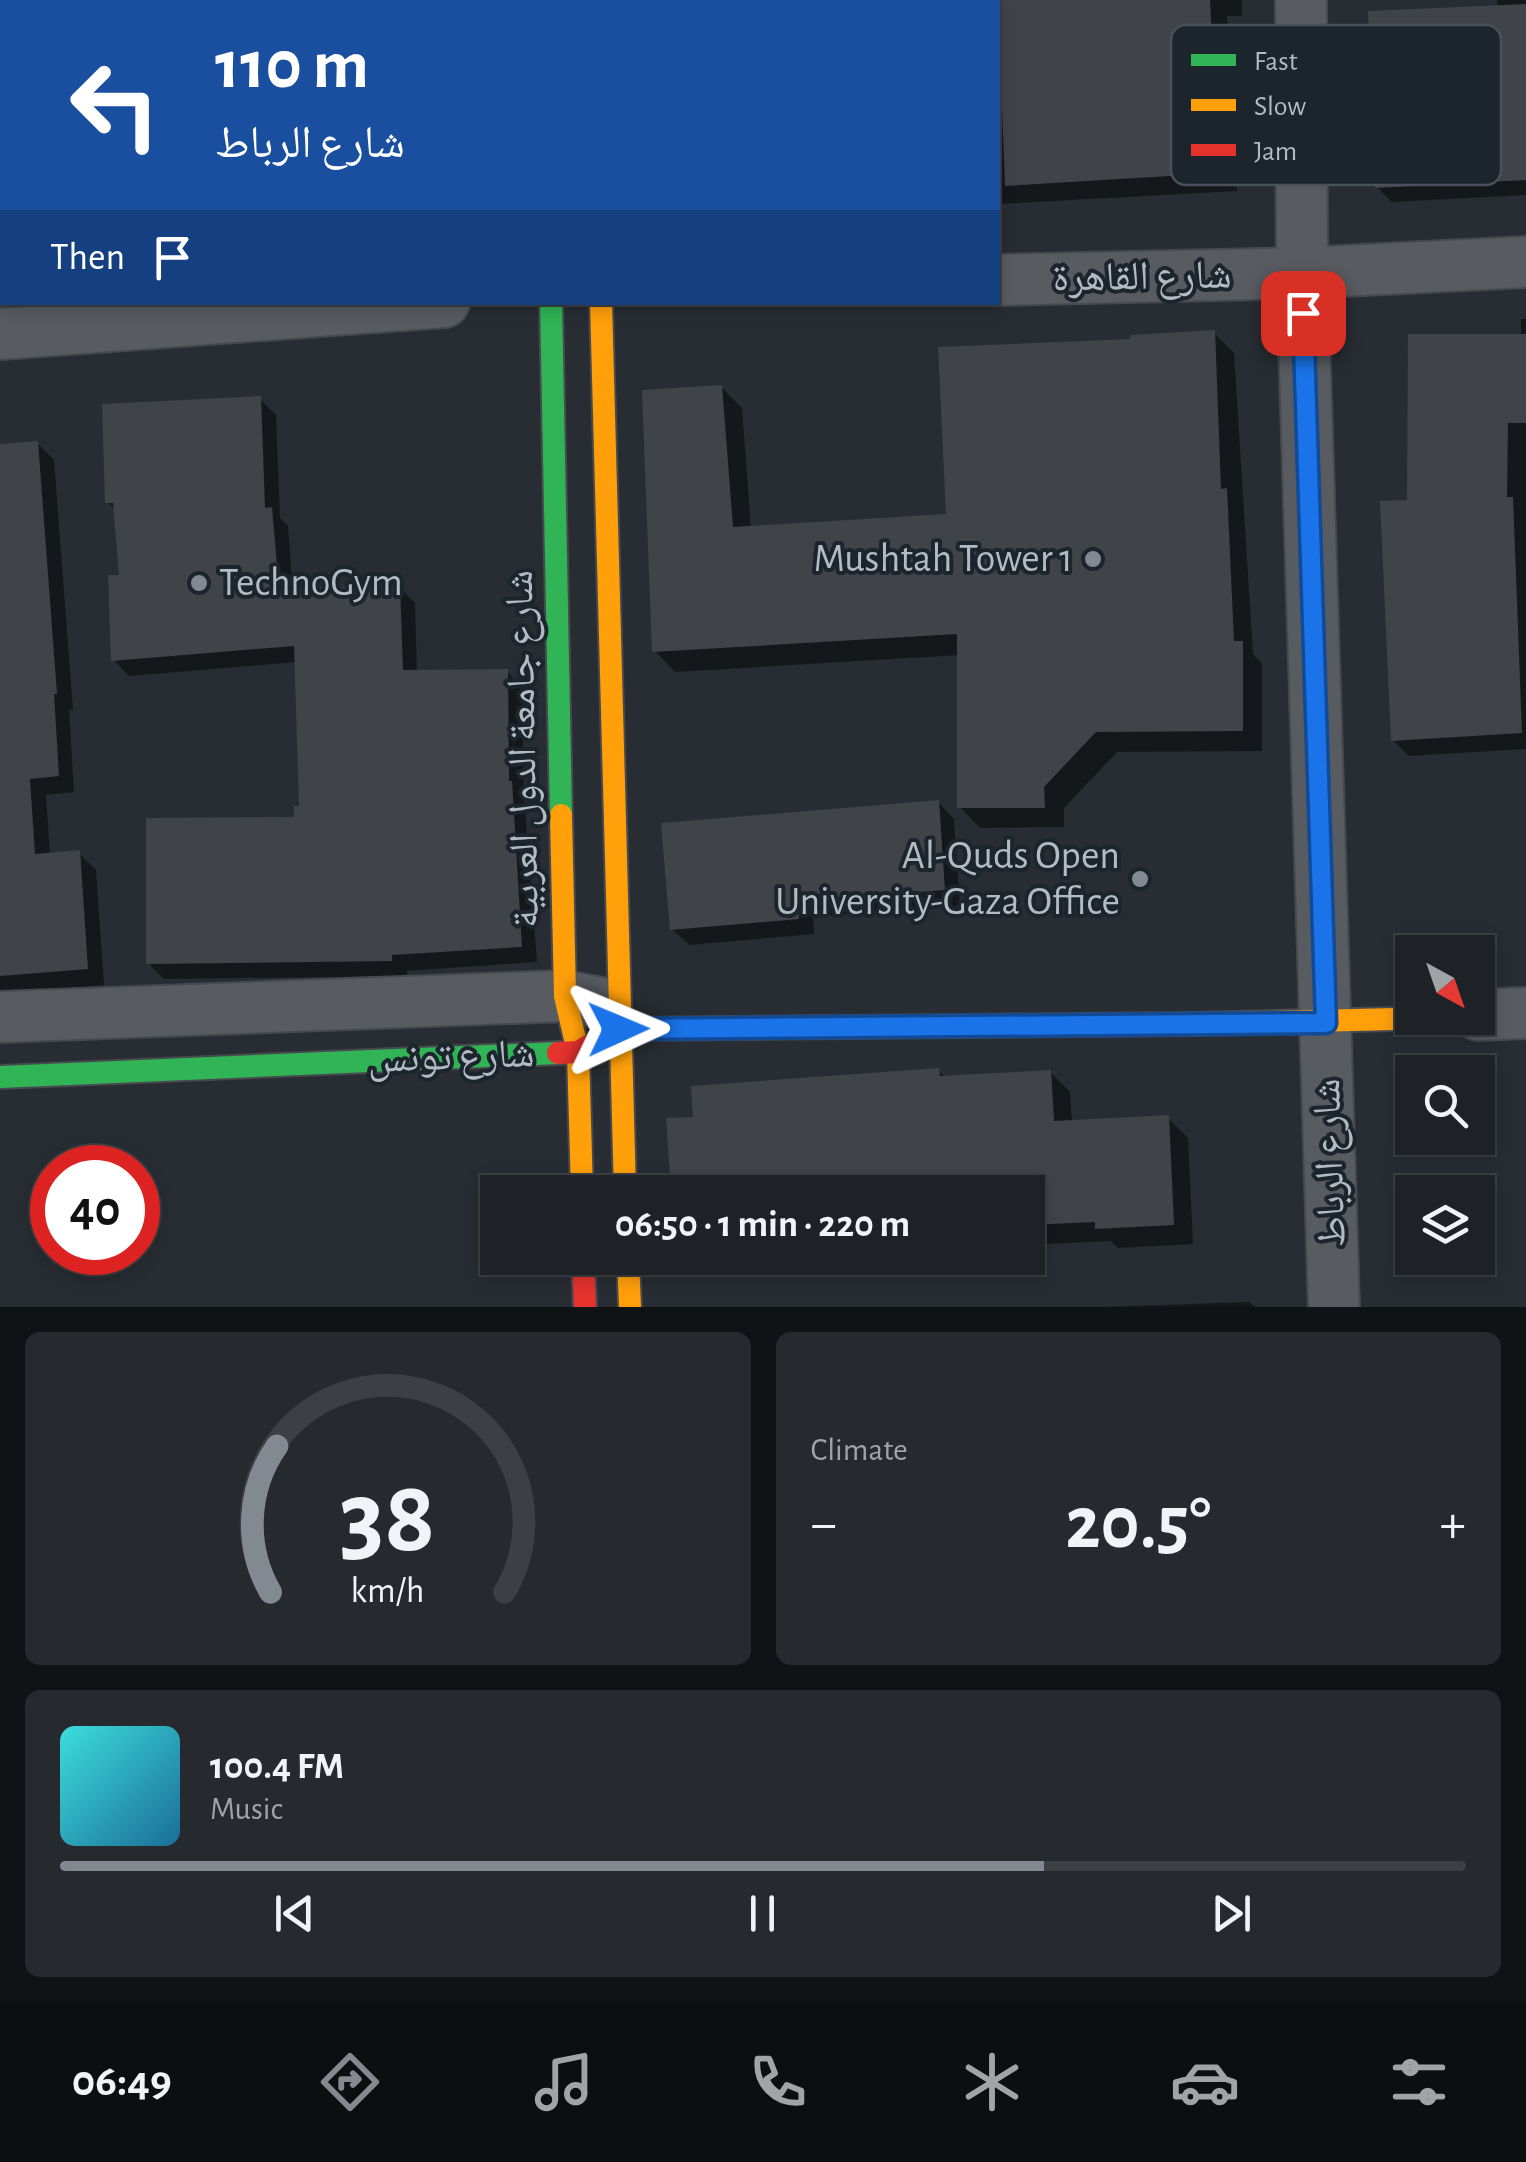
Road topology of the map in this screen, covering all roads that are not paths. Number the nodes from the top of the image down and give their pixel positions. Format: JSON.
{"nodes":[{"id":1,"x":1301,"y":0,"type":"edge"},
{"id":2,"x":1301,"y":25,"type":"edge"},
{"id":3,"x":1302,"y":185,"type":"edge"},
{"id":4,"x":1526,"y":262,"type":"edge"},
{"id":5,"x":1302,"y":274,"type":"junction"},
{"id":6,"x":1000,"y":280,"type":"edge"},
{"id":7,"x":315,"y":305,"type":"edge"},
{"id":8,"x":551,"y":305,"type":"edge"},
{"id":9,"x":601,"y":305,"type":"edge"},
{"id":10,"x":0,"y":334,"type":"edge"},
{"id":11,"x":565,"y":996,"type":"junction"},
{"id":12,"x":1526,"y":1013,"type":"edge"},
{"id":13,"x":1495,"y":1014,"type":"edge"},
{"id":14,"x":0,"y":1016,"type":"edge"},
{"id":15,"x":618,"y":1018,"type":"junction"},
{"id":16,"x":1395,"y":1020,"type":"edge"},
{"id":17,"x":1326,"y":1023,"type":"junction"},
{"id":18,"x":578,"y":1052,"type":"junction"},
{"id":19,"x":0,"y":1077,"type":"edge"},
{"id":20,"x":582,"y":1175,"type":"edge"},
{"id":21,"x":624,"y":1175,"type":"edge"},
{"id":22,"x":584,"y":1275,"type":"edge"},
{"id":23,"x":629,"y":1275,"type":"edge"},
{"id":24,"x":585,"y":1307,"type":"edge"},
{"id":25,"x":630,"y":1307,"type":"edge"},
{"id":26,"x":1334,"y":1307,"type":"edge"}],
"edges":[{"from":1,"to":2,"type":"street","name":"شارع الرباط"},
{"from":3,"to":5,"type":"street","name":"شارع الرباط"},
{"from":4,"to":5,"type":"street","name":"شارع القاهرة"},
{"from":5,"to":6,"type":"street","name":"شارع القاهرة"},
{"from":5,"to":17,"type":"street","name":"شارع الرباط"},
{"from":7,"to":10,"type":"street"},
{"from":8,"to":11,"type":"main road","name":"شارع جامعة الدول العربية"},
{"from":9,"to":15,"type":"main road"},
{"from":11,"to":14,"type":"street","name":"شارع تونس"},
{"from":11,"to":15,"type":"street","name":"شارع تونس"},
{"from":11,"to":18,"type":"main road","name":"شارع جامعة الدول العربية"},
{"from":12,"to":13,"type":"street"},
{"from":15,"to":17,"type":"main road","name":"شارع تونس"},
{"from":15,"to":18,"type":"main road","name":"شارع تونس"},
{"from":15,"to":21,"type":"main road"},
{"from":16,"to":17,"type":"main road","name":"شارع تونس"},
{"from":17,"to":26,"type":"street","name":"شارع الرباط"},
{"from":18,"to":19,"type":"main road","name":"شارع تونس"},
{"from":18,"to":20,"type":"main road","name":"شارع جامعة الدول العربية"},
{"from":22,"to":24,"type":"main road"},
{"from":23,"to":25,"type":"main road"}]}
